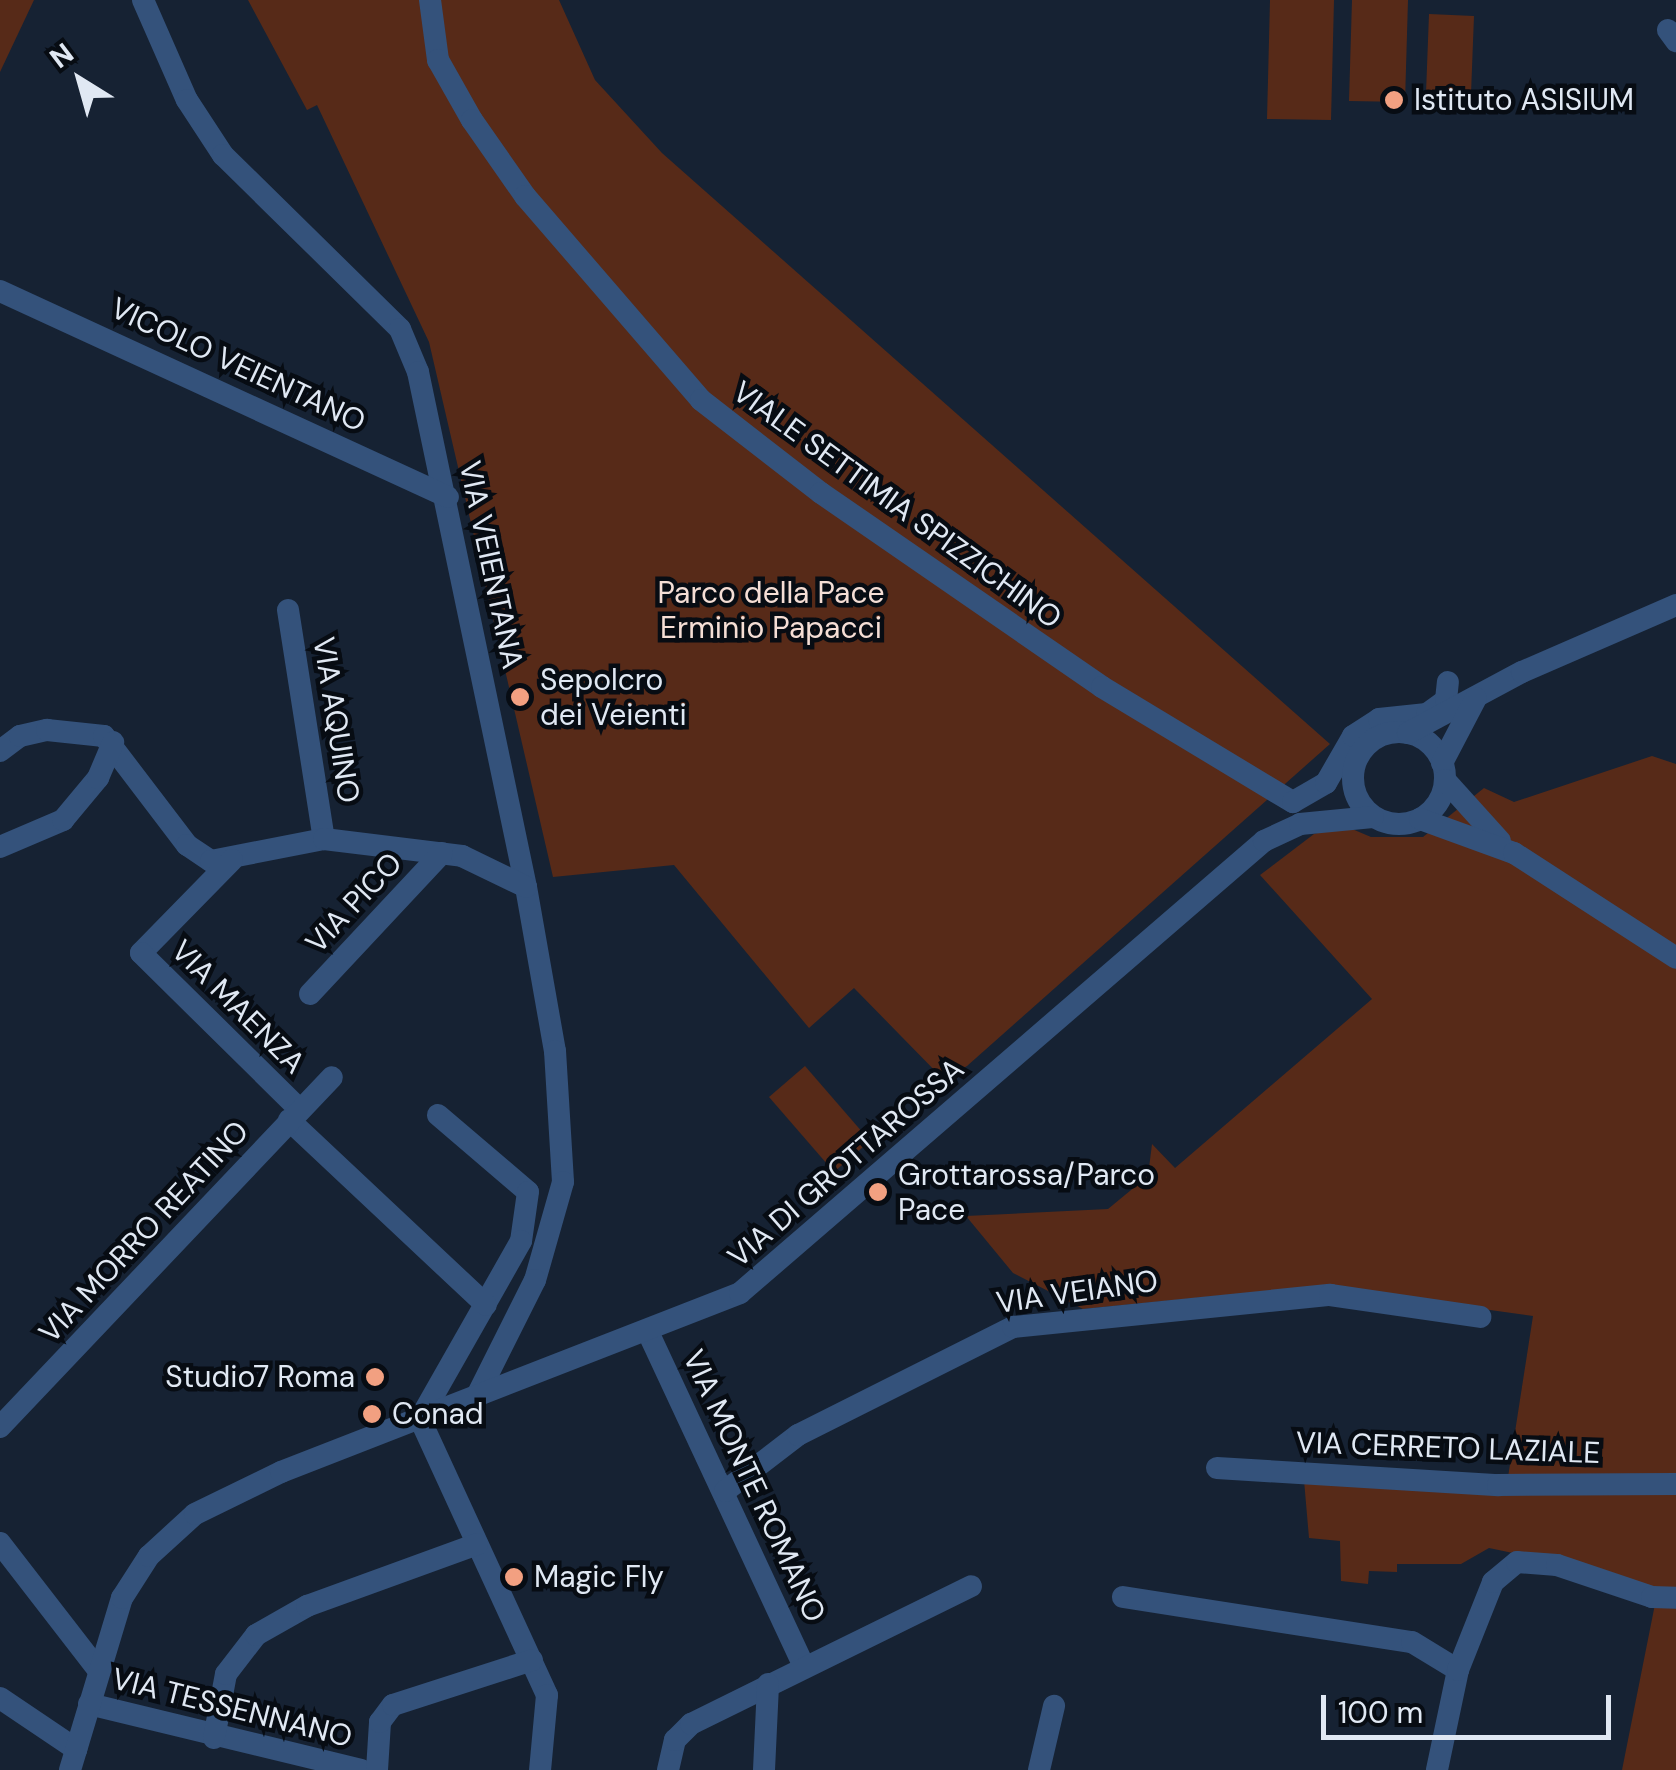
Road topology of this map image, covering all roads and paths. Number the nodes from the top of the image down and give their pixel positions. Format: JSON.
{"nodes":[{"id":1,"x":143,"y":0,"type":"edge"},
{"id":2,"x":430,"y":0,"type":"edge"},
{"id":3,"x":0,"y":291,"type":"edge"},
{"id":4,"x":448,"y":498,"type":"junction"},
{"id":5,"x":1676,"y":605,"type":"edge"},
{"id":6,"x":288,"y":610,"type":"dead end"},
{"id":7,"x":1448,"y":682,"type":"dead end"},
{"id":8,"x":1476,"y":698,"type":"junction"},
{"id":9,"x":1408,"y":734,"type":"junction"},
{"id":10,"x":113,"y":742,"type":"junction"},
{"id":11,"x":0,"y":750,"type":"edge"},
{"id":12,"x":1354,"y":766,"type":"junction"},
{"id":13,"x":1443,"y":772,"type":"junction"},
{"id":14,"x":1373,"y":817,"type":"junction"},
{"id":15,"x":1420,"y":819,"type":"junction"},
{"id":16,"x":1300,"y":824,"type":"junction"},
{"id":17,"x":324,"y":839,"type":"junction"},
{"id":18,"x":0,"y":848,"type":"edge"},
{"id":19,"x":442,"y":853,"type":"junction"},
{"id":20,"x":1514,"y":853,"type":"junction"},
{"id":21,"x":232,"y":860,"type":"junction"},
{"id":22,"x":526,"y":887,"type":"junction"},
{"id":23,"x":1676,"y":958,"type":"edge"},
{"id":24,"x":310,"y":994,"type":"dead end"},
{"id":25,"x":332,"y":1077,"type":"dead end"},
{"id":26,"x":295,"y":1115,"type":"junction"},
{"id":27,"x":438,"y":1115,"type":"dead end"},
{"id":28,"x":486,"y":1305,"type":"junction"},
{"id":29,"x":1480,"y":1318,"type":"dead end"},
{"id":30,"x":648,"y":1332,"type":"junction"},
{"id":31,"x":476,"y":1398,"type":"junction"},
{"id":32,"x":420,"y":1418,"type":"junction"},
{"id":33,"x":0,"y":1427,"type":"edge"},
{"id":34,"x":1218,"y":1468,"type":"dead end"},
{"id":35,"x":1676,"y":1484,"type":"edge"},
{"id":36,"x":725,"y":1491,"type":"junction"},
{"id":37,"x":0,"y":1543,"type":"edge"},
{"id":38,"x":477,"y":1544,"type":"junction"},
{"id":39,"x":971,"y":1586,"type":"dead end"},
{"id":40,"x":1122,"y":1597,"type":"dead end"},
{"id":41,"x":1676,"y":1598,"type":"edge"},
{"id":42,"x":532,"y":1660,"type":"junction"},
{"id":43,"x":804,"y":1666,"type":"junction"},
{"id":44,"x":98,"y":1670,"type":"junction"},
{"id":45,"x":1458,"y":1670,"type":"junction"},
{"id":46,"x":768,"y":1684,"type":"junction"},
{"id":47,"x":0,"y":1698,"type":"edge"},
{"id":48,"x":89,"y":1704,"type":"junction"},
{"id":49,"x":1054,"y":1706,"type":"dead end"},
{"id":50,"x":214,"y":1738,"type":"junction"},
{"id":51,"x":73,"y":1759,"type":"edge"},
{"id":52,"x":361,"y":1770,"type":"edge"},
{"id":53,"x":377,"y":1770,"type":"edge"},
{"id":54,"x":540,"y":1770,"type":"edge"},
{"id":55,"x":668,"y":1770,"type":"edge"},
{"id":56,"x":764,"y":1770,"type":"edge"},
{"id":57,"x":1040,"y":1770,"type":"edge"},
{"id":58,"x":1436,"y":1770,"type":"edge"}],
"edges":[{"from":1,"to":4,"type":"street","name":"VIA VEIENTANA"},
{"from":2,"to":7,"type":"street","name":"VIALE SETTIMIA SPIZZICHINO"},
{"from":3,"to":4,"type":"street","name":"VICOLO VEIENTANO"},
{"from":4,"to":22,"type":"street","name":"VIA VEIENTANA"},
{"from":5,"to":8,"type":"street"},
{"from":6,"to":17,"type":"street","name":"VIA AQUINO"},
{"from":8,"to":9,"type":"street"},
{"from":8,"to":13,"type":"street"},
{"from":9,"to":12,"type":"street"},
{"from":9,"to":13,"type":"street"},
{"from":10,"to":11,"type":"street"},
{"from":10,"to":18,"type":"street"},
{"from":10,"to":21,"type":"street"},
{"from":12,"to":14,"type":"street"},
{"from":12,"to":16,"type":"street","name":"VIA DI GROTTAROSSA"},
{"from":13,"to":15,"type":"street"},
{"from":13,"to":20,"type":"street"},
{"from":14,"to":15,"type":"street"},
{"from":14,"to":16,"type":"street","name":"VIA DI GROTTAROSSA"},
{"from":15,"to":20,"type":"street"},
{"from":16,"to":30,"type":"street","name":"VIA DI GROTTAROSSA"},
{"from":17,"to":19,"type":"street"},
{"from":17,"to":21,"type":"street"},
{"from":19,"to":22,"type":"street"},
{"from":19,"to":24,"type":"street","name":"VIA PICO"},
{"from":20,"to":23,"type":"street"},
{"from":21,"to":26,"type":"street","name":"VIA MAENZA"},
{"from":22,"to":31,"type":"street","name":"VIA VEIENTANA"},
{"from":25,"to":26,"type":"street","name":"VIA MORRO REATINO"},
{"from":26,"to":28,"type":"street"},
{"from":26,"to":33,"type":"street","name":"VIA MORRO REATINO"},
{"from":27,"to":28,"type":"street"},
{"from":28,"to":32,"type":"street"},
{"from":29,"to":36,"type":"street","name":"VIA VEIANO"},
{"from":30,"to":31,"type":"street","name":"VIA DI GROTTAROSSA"},
{"from":30,"to":36,"type":"street","name":"VIA MONTE ROMANO"},
{"from":31,"to":32,"type":"street","name":"VIA DI GROTTAROSSA"},
{"from":32,"to":38,"type":"street"},
{"from":32,"to":44,"type":"street","name":"VIA DI GROTTAROSSA"},
{"from":34,"to":35,"type":"street","name":"VIA CERRETO LAZIALE"},
{"from":36,"to":43,"type":"street","name":"VIA MONTE ROMANO"},
{"from":37,"to":44,"type":"street"},
{"from":38,"to":42,"type":"street"},
{"from":38,"to":50,"type":"street"},
{"from":39,"to":43,"type":"street"},
{"from":40,"to":45,"type":"street"},
{"from":41,"to":45,"type":"street"},
{"from":42,"to":53,"type":"street"},
{"from":42,"to":54,"type":"street"},
{"from":43,"to":46,"type":"street"},
{"from":44,"to":48,"type":"street","name":"VIA DI GROTTAROSSA"},
{"from":45,"to":58,"type":"street"},
{"from":46,"to":55,"type":"street"},
{"from":46,"to":56,"type":"street"},
{"from":47,"to":51,"type":"street"},
{"from":48,"to":50,"type":"street","name":"VIA TESSENNANO"},
{"from":48,"to":51,"type":"street","name":"VIA DI GROTTAROSSA"},
{"from":49,"to":57,"type":"street"},
{"from":50,"to":52,"type":"street","name":"VIA TESSENNANO"}]}
